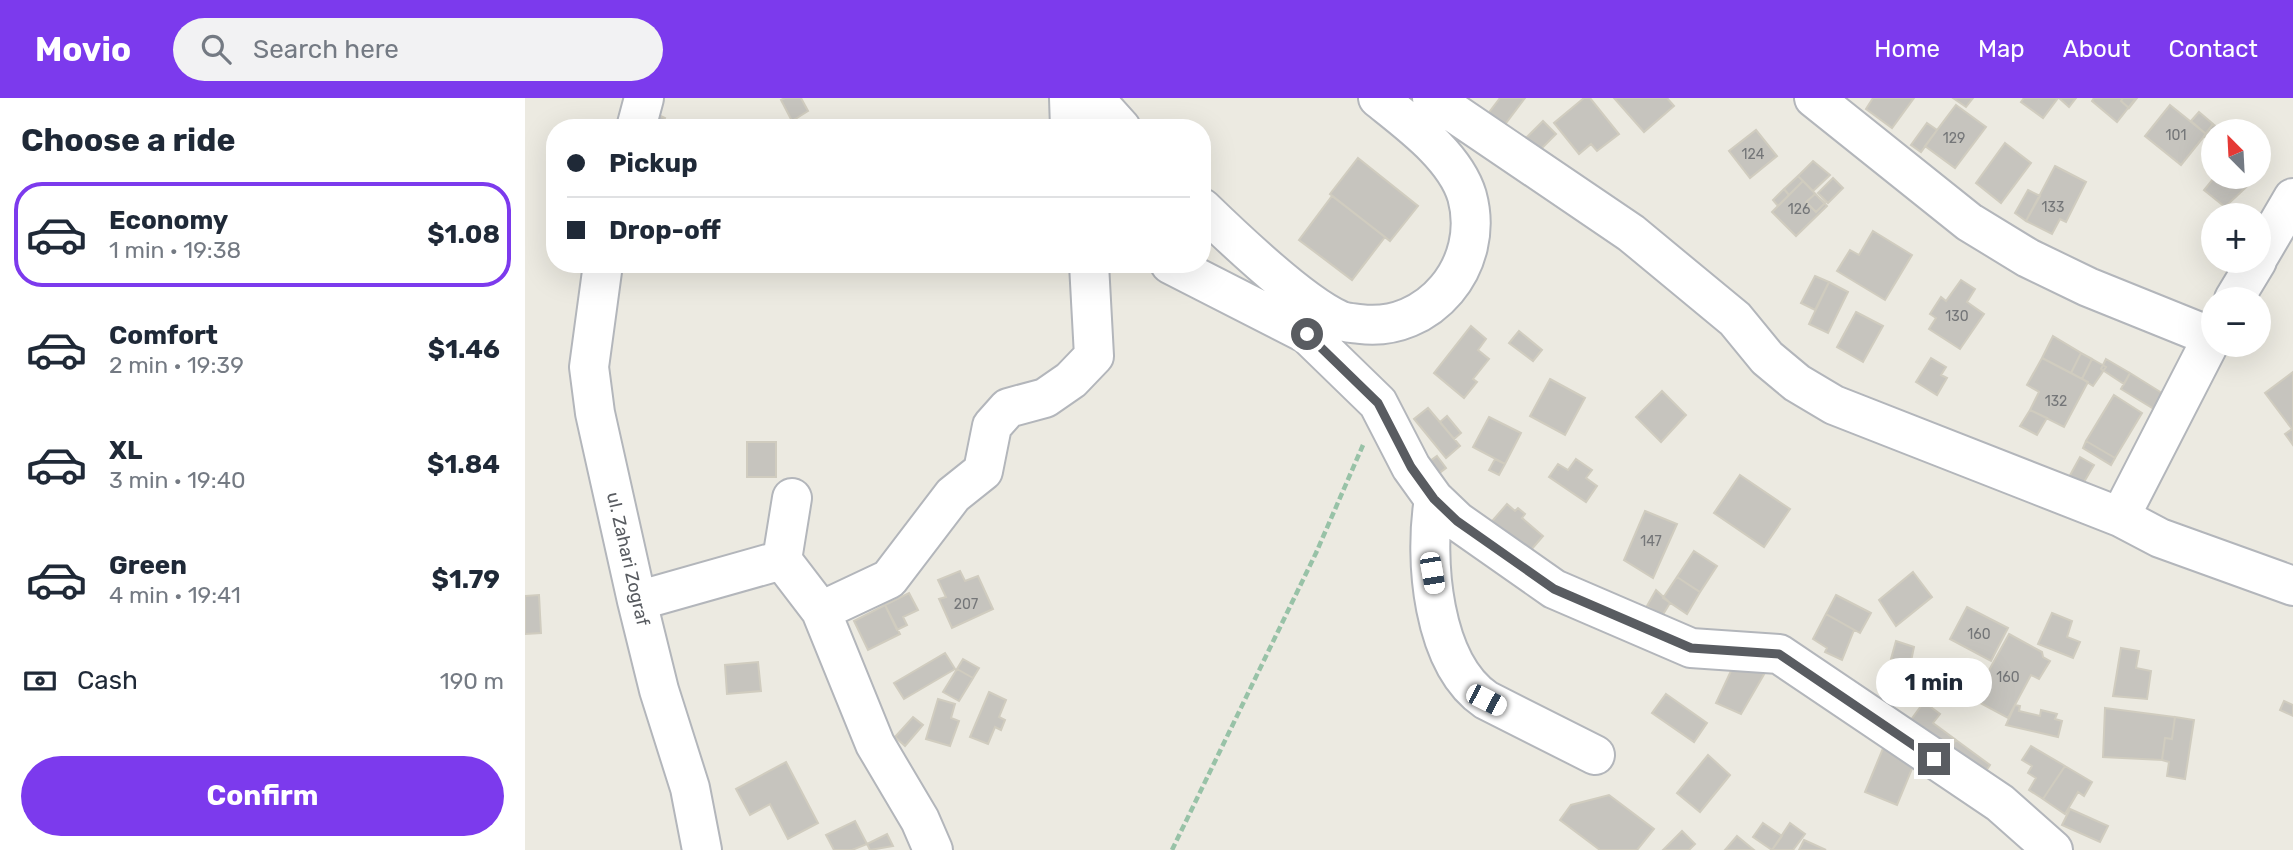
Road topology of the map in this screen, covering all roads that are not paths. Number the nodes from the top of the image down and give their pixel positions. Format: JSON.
{"nodes":[{"id":1,"x":644,"y":98,"type":"edge"},
{"id":2,"x":1069,"y":98,"type":"edge"},
{"id":3,"x":1094,"y":98,"type":"edge"},
{"id":4,"x":1378,"y":98,"type":"edge"},
{"id":5,"x":1432,"y":98,"type":"edge"},
{"id":6,"x":1814,"y":98,"type":"edge"},
{"id":7,"x":638,"y":119,"type":"edge"},
{"id":8,"x":1070,"y":119,"type":"edge"},
{"id":9,"x":1113,"y":119,"type":"edge"},
{"id":10,"x":2293,"y":198,"type":"edge"},
{"id":11,"x":1211,"y":216,"type":"edge"},
{"id":12,"x":2271,"y":236,"type":"edge"},
{"id":13,"x":602,"y":273,"type":"edge"},
{"id":14,"x":1089,"y":273,"type":"edge"},
{"id":15,"x":1189,"y":273,"type":"edge"},
{"id":16,"x":2201,"y":330,"type":"edge"},
{"id":17,"x":2202,"y":357,"type":"edge"},
{"id":18,"x":792,"y":498,"type":"dead end"},
{"id":19,"x":1434,"y":499,"type":"junction"},
{"id":20,"x":2120,"y":517,"type":"junction"},
{"id":21,"x":782,"y":560,"type":"junction"},
{"id":22,"x":2293,"y":586,"type":"edge"},
{"id":23,"x":637,"y":601,"type":"junction"},
{"id":24,"x":821,"y":611,"type":"junction"},
{"id":25,"x":1595,"y":755,"type":"dead end"},
{"id":26,"x":702,"y":850,"type":"edge"},
{"id":27,"x":933,"y":850,"type":"edge"},
{"id":28,"x":2053,"y":850,"type":"edge"}],
"edges":[{"from":1,"to":7,"type":"street"},
{"from":2,"to":8,"type":"street"},
{"from":3,"to":9,"type":"street"},
{"from":4,"to":11,"type":"street"},
{"from":5,"to":20,"type":"street"},
{"from":6,"to":16,"type":"street"},
{"from":10,"to":12,"type":"street"},
{"from":13,"to":23,"type":"street","name":"ul. Zahari Zograf"},
{"from":14,"to":24,"type":"street"},
{"from":15,"to":19,"type":"street"},
{"from":17,"to":20,"type":"street"},
{"from":18,"to":21,"type":"street"},
{"from":19,"to":25,"type":"street"},
{"from":19,"to":28,"type":"street"},
{"from":20,"to":22,"type":"street"},
{"from":21,"to":23,"type":"street"},
{"from":21,"to":24,"type":"street"},
{"from":23,"to":26,"type":"street","name":"ul. Zahari Zograf"},
{"from":24,"to":27,"type":"street"}]}
